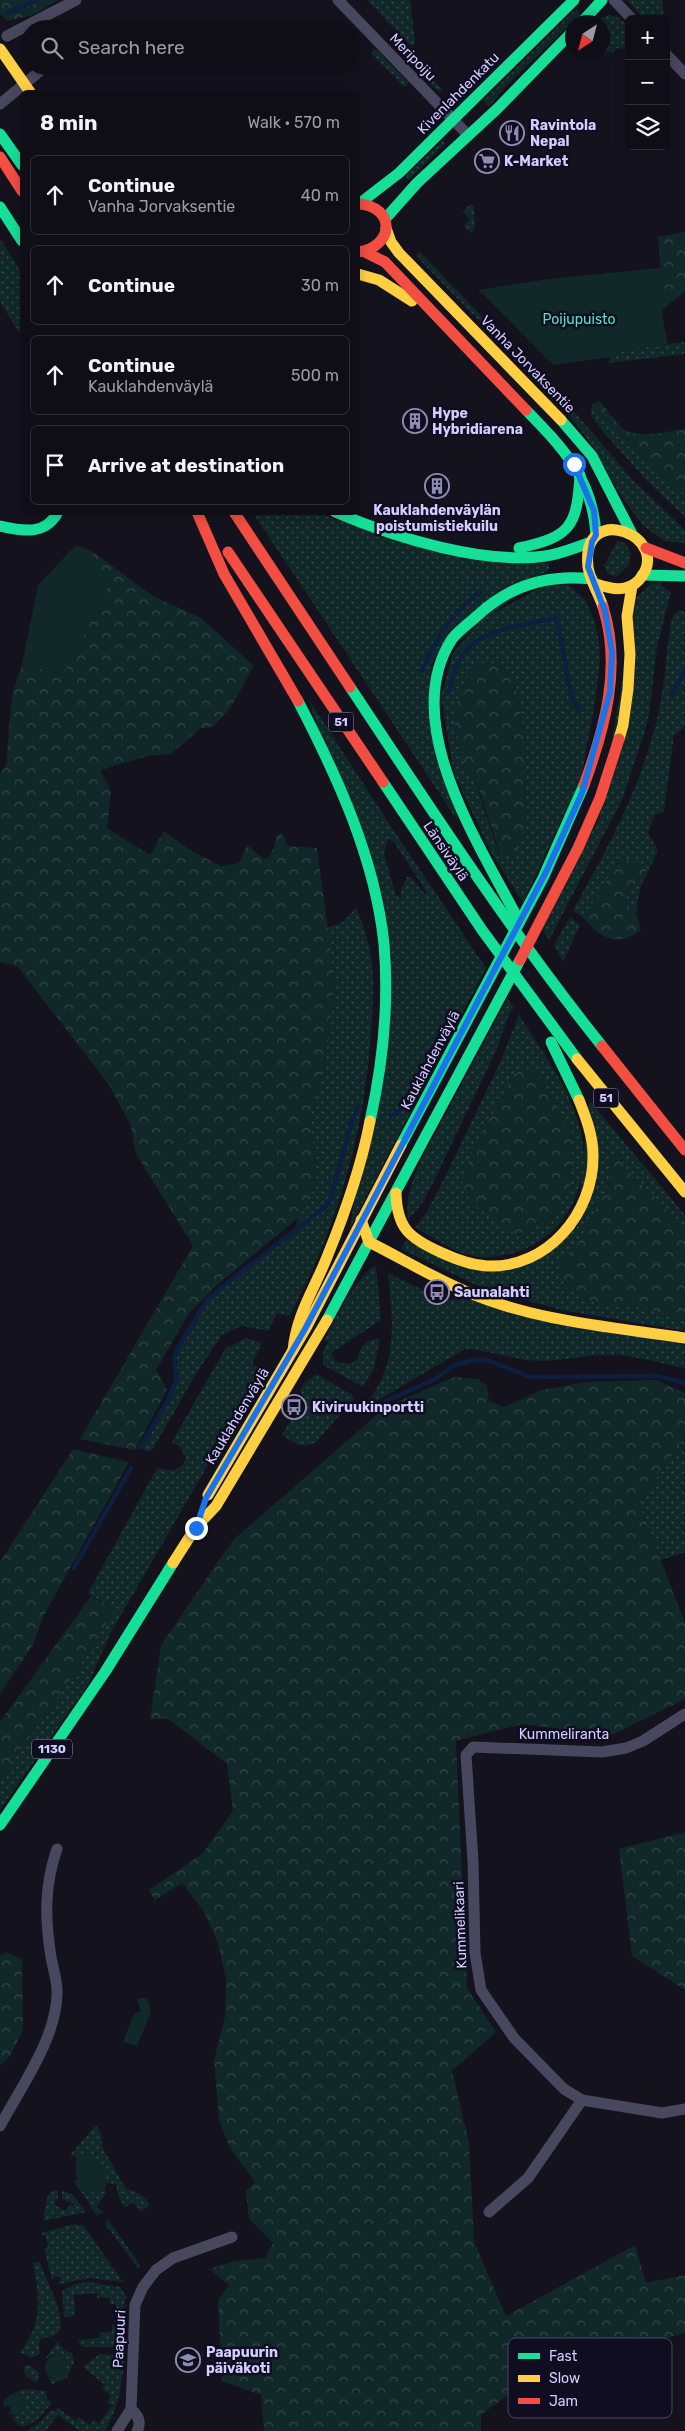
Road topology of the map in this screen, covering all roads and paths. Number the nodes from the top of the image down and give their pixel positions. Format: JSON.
{"nodes":[{"id":1,"x":76,"y":0,"type":"edge"},
{"id":2,"x":338,"y":0,"type":"edge"},
{"id":3,"x":574,"y":0,"type":"edge"},
{"id":4,"x":602,"y":0,"type":"edge"},
{"id":5,"x":614,"y":0,"type":"edge"},
{"id":6,"x":588,"y":15,"type":"edge"},
{"id":7,"x":628,"y":15,"type":"edge"},
{"id":8,"x":38,"y":20,"type":"edge"},
{"id":9,"x":357,"y":20,"type":"edge"},
{"id":10,"x":360,"y":23,"type":"edge"},
{"id":11,"x":20,"y":30,"type":"edge"},
{"id":12,"x":8,"y":36,"type":"dead end"},
{"id":13,"x":565,"y":39,"type":"edge"},
{"id":14,"x":0,"y":48,"type":"edge"},
{"id":15,"x":670,"y":58,"type":"edge"},
{"id":16,"x":5,"y":68,"type":"edge"},
{"id":17,"x":685,"y":74,"type":"edge"},
{"id":18,"x":35,"y":75,"type":"edge"},
{"id":19,"x":28,"y":90,"type":"edge"},
{"id":20,"x":20,"y":95,"type":"edge"},
{"id":21,"x":0,"y":104,"type":"edge"},
{"id":22,"x":452,"y":119,"type":"junction"},
{"id":23,"x":0,"y":134,"type":"edge"},
{"id":24,"x":467,"y":134,"type":"junction"},
{"id":25,"x":0,"y":157,"type":"edge"},
{"id":26,"x":20,"y":162,"type":"edge"},
{"id":27,"x":20,"y":188,"type":"edge"},
{"id":28,"x":360,"y":203,"type":"edge"},
{"id":29,"x":360,"y":204,"type":"edge"},
{"id":30,"x":0,"y":208,"type":"edge"},
{"id":31,"x":386,"y":223,"type":"junction"},
{"id":32,"x":20,"y":238,"type":"edge"},
{"id":33,"x":361,"y":252,"type":"edge"},
{"id":34,"x":360,"y":274,"type":"edge"},
{"id":35,"x":441,"y":322,"type":"junction"},
{"id":36,"x":580,"y":475,"type":"junction"},
{"id":37,"x":56,"y":515,"type":"edge"},
{"id":38,"x":198,"y":515,"type":"edge"},
{"id":39,"x":203,"y":515,"type":"edge"},
{"id":40,"x":236,"y":515,"type":"edge"},
{"id":41,"x":343,"y":515,"type":"edge"},
{"id":42,"x":0,"y":526,"type":"edge"},
{"id":43,"x":632,"y":534,"type":"junction"},
{"id":44,"x":594,"y":539,"type":"junction"},
{"id":45,"x":646,"y":548,"type":"junction"},
{"id":46,"x":493,"y":557,"type":"junction"},
{"id":47,"x":685,"y":564,"type":"edge"},
{"id":48,"x":642,"y":576,"type":"junction"},
{"id":49,"x":685,"y":576,"type":"edge"},
{"id":50,"x":594,"y":582,"type":"junction"},
{"id":51,"x":632,"y":586,"type":"junction"},
{"id":52,"x":545,"y":976,"type":"junction"},
{"id":53,"x":532,"y":1000,"type":"junction"},
{"id":54,"x":685,"y":1150,"type":"edge"},
{"id":55,"x":685,"y":1192,"type":"edge"},
{"id":56,"x":396,"y":1193,"type":"junction"},
{"id":57,"x":361,"y":1220,"type":"junction"},
{"id":58,"x":369,"y":1242,"type":"junction"},
{"id":59,"x":301,"y":1326,"type":"junction"},
{"id":60,"x":685,"y":1338,"type":"edge"},
{"id":61,"x":196,"y":1528,"type":"junction"},
{"id":62,"x":685,"y":1714,"type":"edge"},
{"id":63,"x":466,"y":1755,"type":"joint"},
{"id":64,"x":0,"y":1825,"type":"edge"},
{"id":65,"x":57,"y":1849,"type":"dead end"},
{"id":66,"x":582,"y":2100,"type":"junction"},
{"id":67,"x":685,"y":2109,"type":"edge"},
{"id":68,"x":0,"y":2126,"type":"edge"},
{"id":69,"x":488,"y":2212,"type":"dead end"},
{"id":70,"x":232,"y":2237,"type":"dead end"},
{"id":71,"x":131,"y":2409,"type":"junction"},
{"id":72,"x":117,"y":2431,"type":"edge"},
{"id":73,"x":137,"y":2431,"type":"edge"}],
"edges":[{"from":1,"to":8,"type":"street"},
{"from":2,"to":9,"type":"street","name":"Meripoiju"},
{"from":3,"to":22,"type":"main road","name":"Kivenlahdenkatu"},
{"from":4,"to":6,"type":"main road"},
{"from":5,"to":7,"type":"street"},
{"from":10,"to":22,"type":"street","name":"Meripoiju"},
{"from":11,"to":12,"type":"street"},
{"from":13,"to":24,"type":"main road"},
{"from":14,"to":16,"type":"main road"},
{"from":15,"to":17,"type":"street"},
{"from":16,"to":19,"type":"main road"},
{"from":16,"to":20,"type":"main road"},
{"from":18,"to":21,"type":"street"},
{"from":22,"to":24,"type":"street","name":"Meripoiju"},
{"from":22,"to":28,"type":"main road","name":"Kivenlahdenkatu"},
{"from":23,"to":26,"type":"main road"},
{"from":24,"to":31,"type":"main road"},
{"from":25,"to":27,"type":"main road"},
{"from":29,"to":31,"type":"main road"},
{"from":30,"to":32,"type":"main road"},
{"from":31,"to":33,"type":"main road"},
{"from":31,"to":43,"type":"main road","name":"Vanha Jorvaksentie"},
{"from":33,"to":35,"type":"main road"},
{"from":34,"to":35,"type":"main road"},
{"from":35,"to":36,"type":"main road"},
{"from":36,"to":44,"type":"main road"},
{"from":36,"to":46,"type":"main road"},
{"from":37,"to":42,"type":"main road"},
{"from":38,"to":59,"type":"main road"},
{"from":39,"to":53,"type":"main road","name":"Länsiväylä","number":"51"},
{"from":40,"to":52,"type":"main road","name":"Länsiväylä","number":"51"},
{"from":41,"to":46,"type":"main road"},
{"from":43,"to":44,"type":"main road"},
{"from":43,"to":45,"type":"main road"},
{"from":44,"to":46,"type":"main road"},
{"from":44,"to":50,"type":"main road"},
{"from":45,"to":47,"type":"main road"},
{"from":45,"to":48,"type":"main road"},
{"from":48,"to":49,"type":"main road"},
{"from":48,"to":51,"type":"main road"},
{"from":50,"to":51,"type":"main road"},
{"from":50,"to":52,"type":"main road"},
{"from":50,"to":57,"type":"main road","name":"Kauklahdenväylä"},
{"from":51,"to":56,"type":"main road","name":"Kauklahdenväylä","number":"1130"},
{"from":52,"to":54,"type":"main road","name":"Länsiväylä","number":"51"},
{"from":53,"to":55,"type":"main road","name":"Länsiväylä","number":"51"},
{"from":53,"to":56,"type":"main road"},
{"from":56,"to":58,"type":"main road","name":"Kauklahdenväylä","number":"1130"},
{"from":57,"to":58,"type":"main road"},
{"from":57,"to":59,"type":"main road","name":"Kauklahdenväylä"},
{"from":58,"to":60,"type":"main road"},
{"from":58,"to":61,"type":"main road","name":"Kauklahdenväylä","number":"1130"},
{"from":59,"to":61,"type":"main road","name":"Kauklahdenväylä","number":"1130"},
{"from":61,"to":64,"type":"main road","name":"Kauklahdenväylä","number":"1130"},
{"from":62,"to":63,"type":"street","name":"Kummeliranta"},
{"from":63,"to":66,"type":"street","name":"Kummelikaari"},
{"from":65,"to":68,"type":"street"},
{"from":66,"to":67,"type":"street","name":"Kummelikaari"},
{"from":66,"to":69,"type":"street"},
{"from":70,"to":71,"type":"street","name":"Paapuuri"},
{"from":71,"to":72,"type":"street"},
{"from":71,"to":73,"type":"street","name":"Paapuuri"}]}
